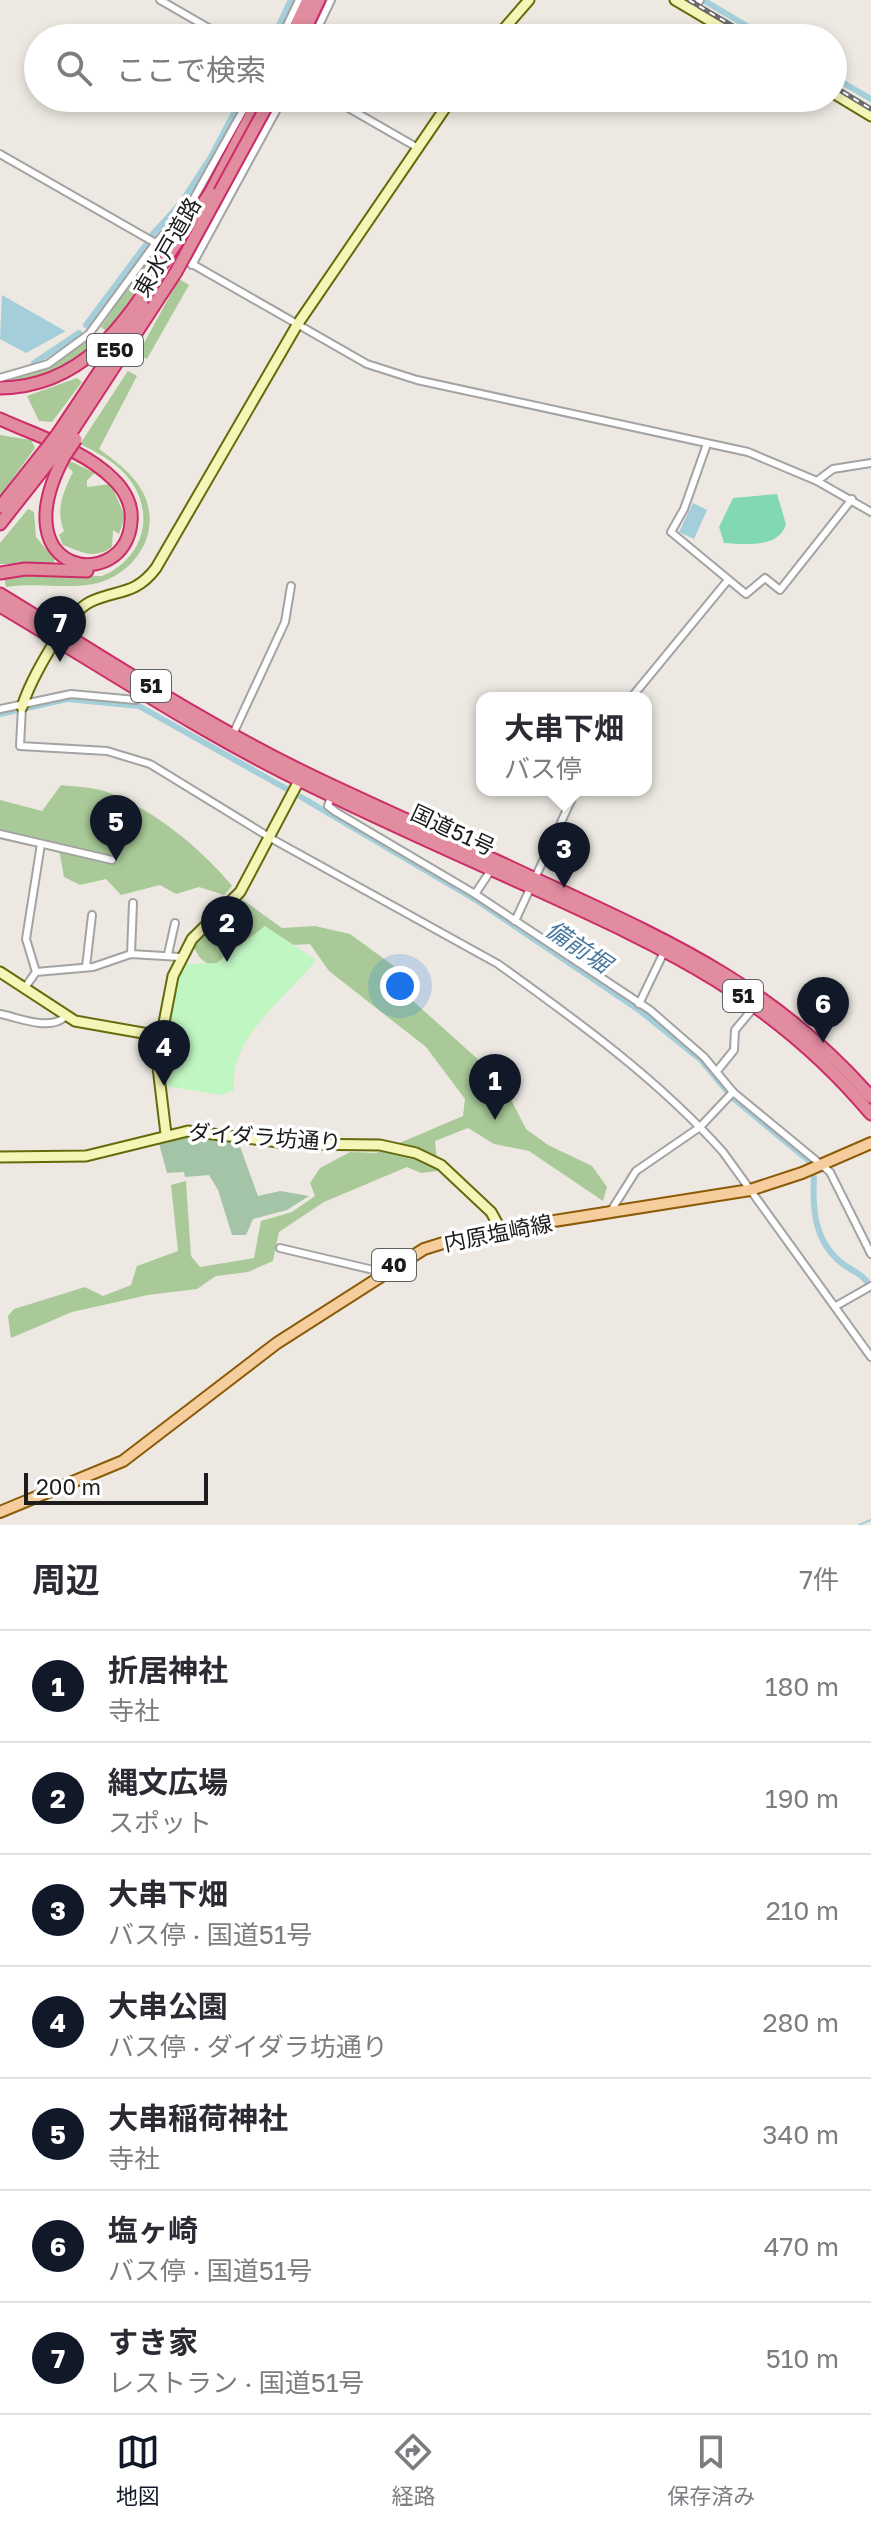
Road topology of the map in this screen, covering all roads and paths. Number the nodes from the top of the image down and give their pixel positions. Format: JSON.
{"nodes":[{"id":1,"x":160,"y":0,"type":"edge"},
{"id":2,"x":299,"y":0,"type":"edge"},
{"id":3,"x":308,"y":0,"type":"edge"},
{"id":4,"x":319,"y":0,"type":"edge"},
{"id":5,"x":331,"y":0,"type":"edge"},
{"id":6,"x":529,"y":0,"type":"edge"},
{"id":7,"x":675,"y":0,"type":"edge"},
{"id":8,"x":697,"y":4,"type":"edge"},
{"id":9,"x":202,"y":24,"type":"edge"},
{"id":10,"x":288,"y":24,"type":"edge"},
{"id":11,"x":297,"y":24,"type":"edge"},
{"id":12,"x":308,"y":24,"type":"edge"},
{"id":13,"x":320,"y":24,"type":"edge"},
{"id":14,"x":508,"y":24,"type":"edge"},
{"id":15,"x":722,"y":24,"type":"edge"},
{"id":16,"x":847,"y":101,"type":"edge"},
{"id":17,"x":242,"y":112,"type":"edge"},
{"id":18,"x":253,"y":112,"type":"edge"},
{"id":19,"x":263,"y":112,"type":"edge"},
{"id":20,"x":275,"y":112,"type":"edge"},
{"id":21,"x":356,"y":112,"type":"edge"},
{"id":22,"x":443,"y":112,"type":"edge"},
{"id":23,"x":871,"y":116,"type":"edge"},
{"id":24,"x":419,"y":148,"type":"junction"},
{"id":25,"x":0,"y":154,"type":"edge"},
{"id":26,"x":155,"y":244,"type":"junction"},
{"id":27,"x":192,"y":265,"type":"junction"},
{"id":28,"x":169,"y":267,"type":"junction"},
{"id":29,"x":297,"y":325,"type":"junction"},
{"id":30,"x":0,"y":378,"type":"edge"},
{"id":31,"x":0,"y":388,"type":"edge"},
{"id":32,"x":0,"y":413,"type":"edge"},
{"id":33,"x":0,"y":419,"type":"edge"},
{"id":34,"x":68,"y":436,"type":"junction"},
{"id":35,"x":707,"y":444,"type":"junction"},
{"id":36,"x":55,"y":453,"type":"junction"},
{"id":37,"x":871,"y":463,"type":"edge"},
{"id":38,"x":817,"y":481,"type":"junction"},
{"id":39,"x":852,"y":499,"type":"junction"},
{"id":40,"x":0,"y":507,"type":"edge"},
{"id":41,"x":871,"y":512,"type":"edge"},
{"id":42,"x":0,"y":524,"type":"edge"},
{"id":43,"x":0,"y":573,"type":"edge"},
{"id":44,"x":728,"y":580,"type":"junction"},
{"id":45,"x":291,"y":586,"type":"dead end"},
{"id":46,"x":0,"y":594,"type":"edge"},
{"id":47,"x":0,"y":606,"type":"edge"},
{"id":48,"x":60,"y":636,"type":"junction"},
{"id":49,"x":636,"y":692,"type":"edge"},
{"id":50,"x":144,"y":693,"type":"junction"},
{"id":51,"x":22,"y":708,"type":"junction"},
{"id":52,"x":0,"y":709,"type":"edge"},
{"id":53,"x":233,"y":734,"type":"junction"},
{"id":54,"x":297,"y":785,"type":"junction"},
{"id":55,"x":331,"y":796,"type":"junction"},
{"id":56,"x":573,"y":796,"type":"edge"},
{"id":57,"x":0,"y":834,"type":"edge"},
{"id":58,"x":270,"y":837,"type":"junction"},
{"id":59,"x":41,"y":844,"type":"junction"},
{"id":60,"x":112,"y":860,"type":"dead end"},
{"id":61,"x":491,"y":869,"type":"junction"},
{"id":62,"x":533,"y":883,"type":"junction"},
{"id":63,"x":475,"y":894,"type":"junction"},
{"id":64,"x":133,"y":903,"type":"dead end"},
{"id":65,"x":92,"y":915,"type":"dead end"},
{"id":66,"x":515,"y":921,"type":"junction"},
{"id":67,"x":175,"y":923,"type":"dead end"},
{"id":68,"x":665,"y":950,"type":"junction"},
{"id":69,"x":131,"y":954,"type":"junction"},
{"id":70,"x":168,"y":954,"type":"junction"},
{"id":71,"x":180,"y":957,"type":"junction"},
{"id":72,"x":86,"y":967,"type":"junction"},
{"id":73,"x":0,"y":972,"type":"edge"},
{"id":74,"x":36,"y":972,"type":"junction"},
{"id":75,"x":24,"y":989,"type":"junction"},
{"id":76,"x":639,"y":1004,"type":"junction"},
{"id":77,"x":756,"y":1005,"type":"junction"},
{"id":78,"x":0,"y":1014,"type":"edge"},
{"id":79,"x":65,"y":1017,"type":"junction"},
{"id":80,"x":160,"y":1036,"type":"junction"},
{"id":81,"x":717,"y":1071,"type":"junction"},
{"id":82,"x":731,"y":1094,"type":"junction"},
{"id":83,"x":871,"y":1097,"type":"edge"},
{"id":84,"x":871,"y":1114,"type":"edge"},
{"id":85,"x":700,"y":1127,"type":"junction"},
{"id":86,"x":166,"y":1134,"type":"junction"},
{"id":87,"x":871,"y":1143,"type":"edge"},
{"id":88,"x":0,"y":1157,"type":"edge"},
{"id":89,"x":823,"y":1164,"type":"junction"},
{"id":90,"x":750,"y":1190,"type":"junction"},
{"id":91,"x":609,"y":1214,"type":"junction"},
{"id":92,"x":501,"y":1230,"type":"junction"},
{"id":93,"x":280,"y":1248,"type":"dead end"},
{"id":94,"x":871,"y":1254,"type":"edge"},
{"id":95,"x":382,"y":1272,"type":"junction"},
{"id":96,"x":871,"y":1286,"type":"edge"},
{"id":97,"x":836,"y":1306,"type":"junction"},
{"id":98,"x":871,"y":1357,"type":"edge"},
{"id":99,"x":0,"y":1512,"type":"edge"}],
"edges":[{"from":1,"to":9,"type":"street"},
{"from":2,"to":10,"type":"street"},
{"from":3,"to":11,"type":"highway"},
{"from":4,"to":12,"type":"highway"},
{"from":5,"to":13,"type":"street"},
{"from":6,"to":14,"type":"street"},
{"from":7,"to":8,"type":"street"},
{"from":8,"to":15,"type":"street"},
{"from":16,"to":23,"type":"street"},
{"from":17,"to":26,"type":"street"},
{"from":18,"to":28,"type":"highway","name":"東水戸道路","bridge":true},
{"from":19,"to":28,"type":"highway","name":"東水戸道路","number":"E50","bridge":true},
{"from":20,"to":27,"type":"street"},
{"from":21,"to":24,"type":"street"},
{"from":22,"to":24,"type":"street"},
{"from":24,"to":29,"type":"street"},
{"from":25,"to":26,"type":"street"},
{"from":26,"to":27,"type":"street"},
{"from":26,"to":30,"type":"street"},
{"from":27,"to":29,"type":"street"},
{"from":28,"to":31,"type":"highway"},
{"from":28,"to":34,"type":"highway","name":"東水戸道路","number":"E50"},
{"from":28,"to":34,"type":"highway","name":"東水戸道路","number":"E50"},
{"from":29,"to":35,"type":"street"},
{"from":29,"to":48,"type":"street"},
{"from":32,"to":43,"type":"highway"},
{"from":33,"to":36,"type":"highway"},
{"from":34,"to":36,"type":"highway","name":"東水戸道路","number":"E50","bridge":true},
{"from":34,"to":36,"type":"highway","bridge":true},
{"from":35,"to":38,"type":"street"},
{"from":35,"to":44,"type":"street"},
{"from":36,"to":40,"type":"highway","name":"東水戸道路","number":"E50"},
{"from":36,"to":42,"type":"highway","name":"東水戸道路","number":"E50"},
{"from":37,"to":38,"type":"street"},
{"from":38,"to":39,"type":"street"},
{"from":39,"to":41,"type":"street"},
{"from":39,"to":44,"type":"street"},
{"from":44,"to":49,"type":"street"},
{"from":45,"to":53,"type":"street"},
{"from":46,"to":48,"type":"highway","name":"国道51号","number":"51"},
{"from":47,"to":48,"type":"highway","name":"国道51号","number":"51"},
{"from":48,"to":50,"type":"highway","name":"国道51号","number":"51"},
{"from":48,"to":51,"type":"street"},
{"from":48,"to":53,"type":"highway","name":"国道51号","number":"51"},
{"from":50,"to":51,"type":"street"},
{"from":50,"to":54,"type":"highway","name":"国道51号","number":"51"},
{"from":51,"to":52,"type":"street"},
{"from":51,"to":58,"type":"street"},
{"from":53,"to":54,"type":"highway","name":"国道51号","number":"51"},
{"from":54,"to":55,"type":"highway","name":"国道51号","number":"51"},
{"from":54,"to":58,"type":"street"},
{"from":54,"to":62,"type":"highway","name":"国道51号","number":"51"},
{"from":55,"to":61,"type":"highway","name":"国道51号","number":"51"},
{"from":55,"to":63,"type":"street"},
{"from":56,"to":62,"type":"street"},
{"from":57,"to":59,"type":"street"},
{"from":58,"to":71,"type":"street"},
{"from":58,"to":85,"type":"street"},
{"from":59,"to":60,"type":"street"},
{"from":59,"to":74,"type":"street"},
{"from":61,"to":62,"type":"highway","name":"国道51号","number":"51"},
{"from":61,"to":63,"type":"street"},
{"from":62,"to":66,"type":"street"},
{"from":62,"to":68,"type":"highway","name":"国道51号","number":"51"},
{"from":62,"to":83,"type":"highway","name":"国道51号","number":"51"},
{"from":63,"to":66,"type":"street"},
{"from":64,"to":69,"type":"street"},
{"from":65,"to":72,"type":"street"},
{"from":66,"to":76,"type":"street"},
{"from":67,"to":70,"type":"street"},
{"from":68,"to":76,"type":"street"},
{"from":68,"to":77,"type":"highway","name":"国道51号","number":"51"},
{"from":69,"to":70,"type":"street"},
{"from":69,"to":72,"type":"street"},
{"from":70,"to":71,"type":"street"},
{"from":71,"to":80,"type":"street"},
{"from":72,"to":74,"type":"street"},
{"from":73,"to":75,"type":"street"},
{"from":74,"to":75,"type":"street"},
{"from":75,"to":79,"type":"street"},
{"from":76,"to":81,"type":"street"},
{"from":77,"to":81,"type":"street"},
{"from":77,"to":84,"type":"highway","name":"国道51号","number":"51"},
{"from":78,"to":79,"type":"street"},
{"from":79,"to":80,"type":"street"},
{"from":80,"to":86,"type":"street"},
{"from":81,"to":82,"type":"street"},
{"from":82,"to":85,"type":"street"},
{"from":82,"to":89,"type":"street"},
{"from":85,"to":90,"type":"street"},
{"from":85,"to":91,"type":"street"},
{"from":86,"to":88,"type":"street","name":"ダイダラ坊通り"},
{"from":86,"to":92,"type":"street","name":"ダイダラ坊通り"},
{"from":87,"to":89,"type":"main road","name":"内原塩崎線","number":"40"},
{"from":89,"to":90,"type":"main road","name":"内原塩崎線","number":"40"},
{"from":89,"to":94,"type":"street"},
{"from":90,"to":91,"type":"main road","name":"内原塩崎線","number":"40"},
{"from":90,"to":97,"type":"street"},
{"from":91,"to":92,"type":"main road","name":"内原塩崎線","number":"40"},
{"from":92,"to":95,"type":"main road","name":"内原塩崎線","number":"40"},
{"from":93,"to":95,"type":"street"},
{"from":95,"to":99,"type":"main road","name":"内原塩崎線","number":"40"},
{"from":96,"to":97,"type":"street"},
{"from":97,"to":98,"type":"street"}]}
